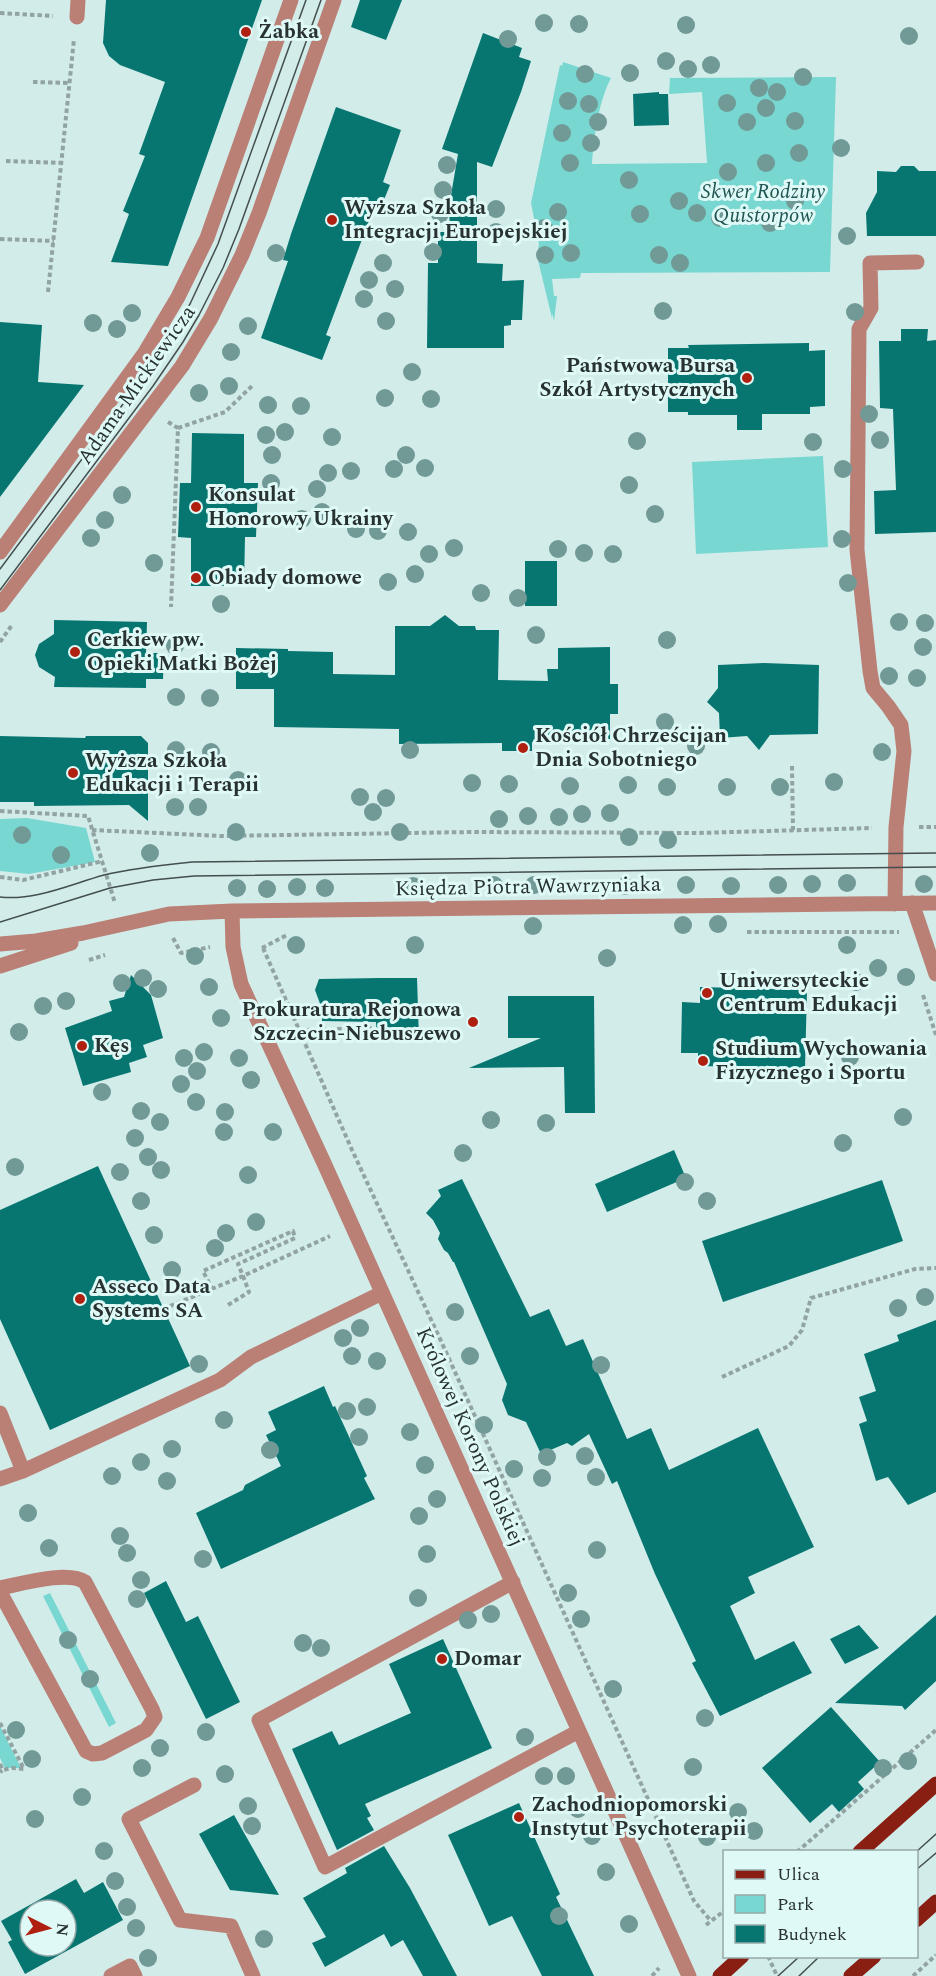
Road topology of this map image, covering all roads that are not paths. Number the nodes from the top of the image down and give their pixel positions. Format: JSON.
{"nodes":[{"id":1,"x":78,"y":0,"type":"edge"},
{"id":2,"x":291,"y":0,"type":"edge"},
{"id":3,"x":334,"y":0,"type":"edge"},
{"id":4,"x":77,"y":16,"type":"road end"},
{"id":5,"x":917,"y":262,"type":"dead end"},
{"id":6,"x":0,"y":552,"type":"edge"},
{"id":7,"x":0,"y":605,"type":"edge"},
{"id":8,"x":912,"y":903,"type":"junction"},
{"id":9,"x":936,"y":903,"type":"edge"},
{"id":10,"x":895,"y":904,"type":"junction"},
{"id":11,"x":232,"y":911,"type":"junction"},
{"id":12,"x":120,"y":919,"type":"junction"},
{"id":13,"x":0,"y":944,"type":"edge"},
{"id":14,"x":0,"y":966,"type":"edge"},
{"id":15,"x":936,"y":974,"type":"edge"},
{"id":16,"x":382,"y":1293,"type":"junction"},
{"id":17,"x":0,"y":1413,"type":"edge"},
{"id":18,"x":23,"y":1472,"type":"junction"},
{"id":19,"x":0,"y":1479,"type":"edge"},
{"id":20,"x":513,"y":1582,"type":"junction"},
{"id":21,"x":0,"y":1590,"type":"edge"},
{"id":22,"x":579,"y":1731,"type":"junction"},
{"id":23,"x":936,"y":1784,"type":"edge"},
{"id":24,"x":194,"y":1785,"type":"dead end"},
{"id":25,"x":861,"y":1850,"type":"edge"},
{"id":26,"x":936,"y":1902,"type":"edge"},
{"id":27,"x":918,"y":1918,"type":"edge"},
{"id":28,"x":740,"y":1958,"type":"edge"},
{"id":29,"x":872,"y":1958,"type":"edge"},
{"id":30,"x":111,"y":1976,"type":"edge"},
{"id":31,"x":135,"y":1976,"type":"edge"},
{"id":32,"x":253,"y":1976,"type":"edge"},
{"id":33,"x":689,"y":1976,"type":"edge"},
{"id":34,"x":720,"y":1976,"type":"edge"},
{"id":35,"x":851,"y":1976,"type":"edge"}],
"edges":[{"from":1,"to":4,"type":"street"},
{"from":2,"to":6,"type":"street","name":"Adama Mickiewicza"},
{"from":3,"to":7,"type":"street","name":"Adama Mickiewicza"},
{"from":5,"to":10,"type":"street"},
{"from":8,"to":9,"type":"street","name":"Księdza Piotra Wawrzyniaka"},
{"from":8,"to":10,"type":"street","name":"Księdza Piotra Wawrzyniaka"},
{"from":8,"to":15,"type":"street"},
{"from":10,"to":11,"type":"street","name":"Księdza Piotra Wawrzyniaka"},
{"from":11,"to":12,"type":"street","name":"Księdza Piotra Wawrzyniaka"},
{"from":11,"to":16,"type":"street","name":"Królowej Korony Polskiej"},
{"from":12,"to":13,"type":"street","name":"Księdza Piotra Wawrzyniaka"},
{"from":12,"to":14,"type":"street","name":"Księdza Piotra Wawrzyniaka"},
{"from":16,"to":18,"type":"street"},
{"from":16,"to":20,"type":"street","name":"Królowej Korony Polskiej"},
{"from":17,"to":18,"type":"street"},
{"from":18,"to":19,"type":"street"},
{"from":20,"to":22,"type":"street","name":"Królowej Korony Polskiej"},
{"from":20,"to":22,"type":"street"},
{"from":21,"to":21,"type":"street"},
{"from":22,"to":33,"type":"street","name":"Królowej Korony Polskiej"},
{"from":23,"to":25,"type":"main road"},
{"from":24,"to":32,"type":"street"},
{"from":26,"to":27,"type":"main road"},
{"from":28,"to":34,"type":"main road"},
{"from":29,"to":35,"type":"main road"},
{"from":30,"to":31,"type":"street"}]}
